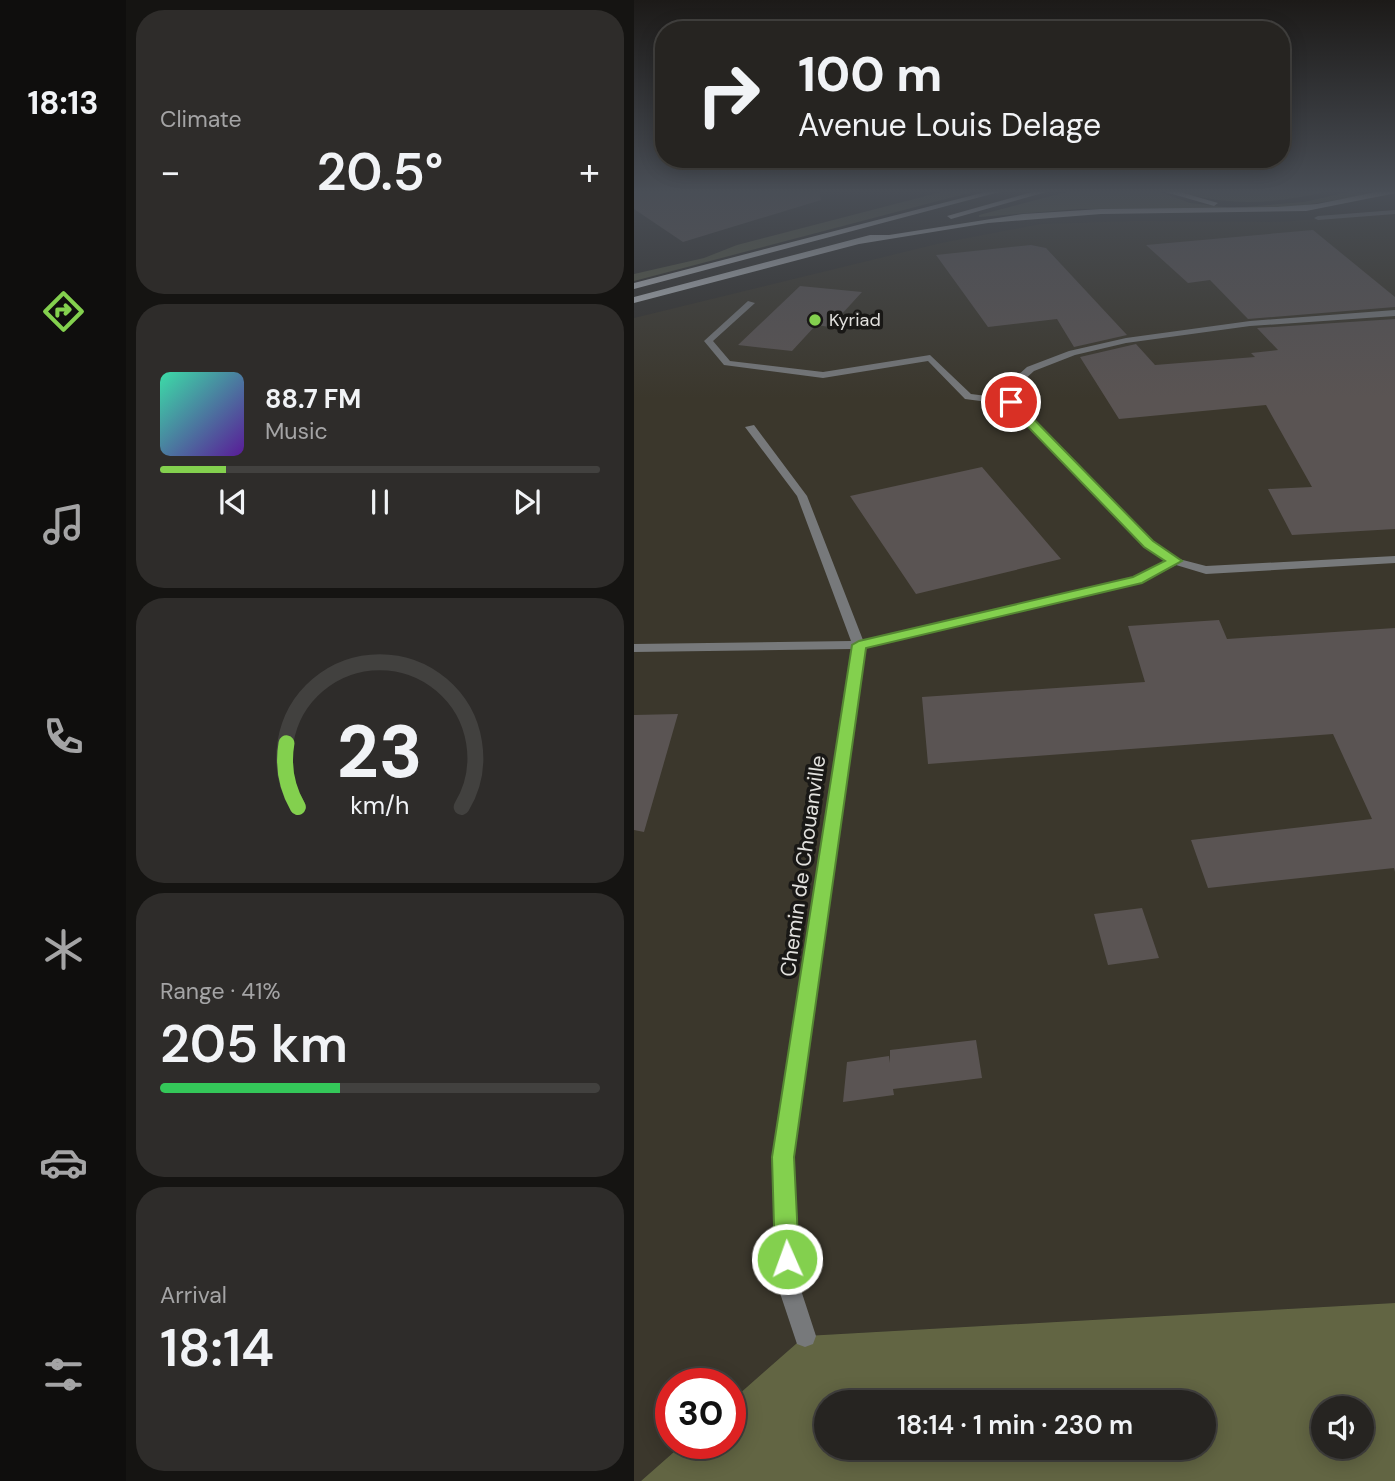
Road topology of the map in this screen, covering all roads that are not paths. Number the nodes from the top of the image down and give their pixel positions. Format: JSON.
{"nodes":[{"id":1,"x":733,"y":260,"type":"edge"},
{"id":2,"x":787,"y":260,"type":"edge"},
{"id":3,"x":634,"y":286,"type":"edge"},
{"id":4,"x":634,"y":300,"type":"edge"},
{"id":5,"x":751,"y":303,"type":"dead end"},
{"id":6,"x":1395,"y":313,"type":"edge"},
{"id":7,"x":1011,"y":402,"type":"junction"},
{"id":8,"x":750,"y":427,"type":"dead end"},
{"id":9,"x":1395,"y":559,"type":"edge"},
{"id":10,"x":1175,"y":561,"type":"junction"},
{"id":11,"x":859,"y":645,"type":"junction"},
{"id":12,"x":634,"y":648,"type":"edge"},
{"id":13,"x":805,"y":1336,"type":"dead end"}],
"edges":[{"from":1,"to":3,"type":"main road"},
{"from":2,"to":4,"type":"main road"},
{"from":5,"to":7,"type":"street"},
{"from":6,"to":7,"type":"street"},
{"from":7,"to":10,"type":"street"},
{"from":8,"to":11,"type":"street","name":"Chemin de Chouanville"},
{"from":9,"to":10,"type":"street"},
{"from":10,"to":11,"type":"street"},
{"from":11,"to":12,"type":"street"},
{"from":11,"to":13,"type":"street","name":"Chemin de Chouanville"}]}
